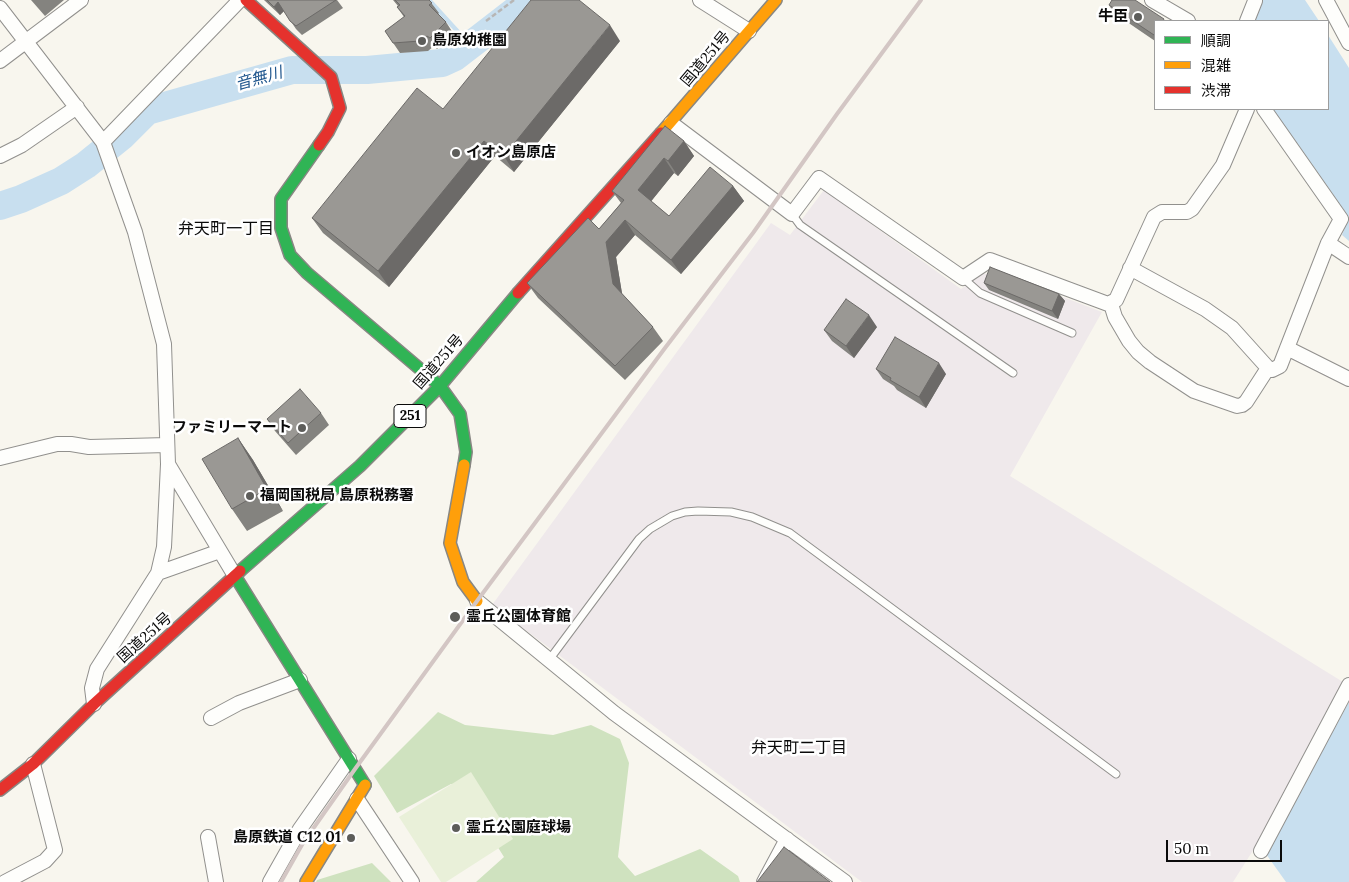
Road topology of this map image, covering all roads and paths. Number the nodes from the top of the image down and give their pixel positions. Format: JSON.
{"nodes":[{"id":1,"x":81,"y":0,"type":"edge"},
{"id":2,"x":240,"y":0,"type":"edge"},
{"id":3,"x":246,"y":0,"type":"edge"},
{"id":4,"x":514,"y":0,"type":"edge"},
{"id":5,"x":700,"y":0,"type":"edge"},
{"id":6,"x":776,"y":0,"type":"edge"},
{"id":7,"x":1152,"y":0,"type":"edge"},
{"id":8,"x":1326,"y":0,"type":"edge"},
{"id":9,"x":1255,"y":1,"type":"edge"},
{"id":10,"x":0,"y":8,"type":"edge"},
{"id":11,"x":1186,"y":20,"type":"edge"},
{"id":12,"x":1246,"y":20,"type":"edge"},
{"id":13,"x":486,"y":21,"type":"dead end"},
{"id":14,"x":749,"y":31,"type":"junction"},
{"id":15,"x":26,"y":41,"type":"junction"},
{"id":16,"x":1349,"y":43,"type":"edge"},
{"id":17,"x":0,"y":61,"type":"edge"},
{"id":18,"x":77,"y":108,"type":"junction"},
{"id":19,"x":1247,"y":110,"type":"edge"},
{"id":20,"x":1265,"y":110,"type":"edge"},
{"id":21,"x":671,"y":123,"type":"junction"},
{"id":22,"x":106,"y":148,"type":"junction"},
{"id":23,"x":0,"y":156,"type":"edge"},
{"id":24,"x":792,"y":214,"type":"junction"},
{"id":25,"x":1328,"y":243,"type":"junction"},
{"id":26,"x":1349,"y":257,"type":"edge"},
{"id":27,"x":1130,"y":268,"type":"junction"},
{"id":28,"x":963,"y":278,"type":"junction"},
{"id":29,"x":1111,"y":304,"type":"junction"},
{"id":30,"x":1072,"y":333,"type":"dead end"},
{"id":31,"x":1287,"y":348,"type":"junction"},
{"id":32,"x":1268,"y":368,"type":"junction"},
{"id":33,"x":1013,"y":373,"type":"dead end"},
{"id":34,"x":1349,"y":379,"type":"edge"},
{"id":35,"x":440,"y":386,"type":"junction"},
{"id":36,"x":167,"y":445,"type":"junction"},
{"id":37,"x":0,"y":458,"type":"edge"},
{"id":38,"x":168,"y":464,"type":"junction"},
{"id":39,"x":220,"y":551,"type":"junction"},
{"id":40,"x":158,"y":573,"type":"junction"},
{"id":41,"x":235,"y":576,"type":"junction"},
{"id":42,"x":477,"y":602,"type":"joint"},
{"id":43,"x":549,"y":660,"type":"junction"},
{"id":44,"x":300,"y":680,"type":"junction"},
{"id":45,"x":1349,"y":685,"type":"edge"},
{"id":46,"x":94,"y":704,"type":"junction"},
{"id":47,"x":211,"y":718,"type":"dead end"},
{"id":48,"x":349,"y":759,"type":"junction"},
{"id":49,"x":33,"y":764,"type":"junction"},
{"id":50,"x":1116,"y":774,"type":"dead end"},
{"id":51,"x":0,"y":790,"type":"edge"},
{"id":52,"x":357,"y":799,"type":"junction"},
{"id":53,"x":208,"y":837,"type":"dead end"},
{"id":54,"x":787,"y":839,"type":"junction"},
{"id":55,"x":1261,"y":852,"type":"dead end"},
{"id":56,"x":5,"y":882,"type":"edge"},
{"id":57,"x":216,"y":882,"type":"edge"},
{"id":58,"x":270,"y":882,"type":"edge"},
{"id":59,"x":306,"y":882,"type":"edge"},
{"id":60,"x":412,"y":882,"type":"edge"},
{"id":61,"x":764,"y":882,"type":"edge"},
{"id":62,"x":846,"y":882,"type":"edge"}],
"edges":[{"from":1,"to":15,"type":"street"},
{"from":2,"to":22,"type":"street"},
{"from":3,"to":35,"type":"main road"},
{"from":4,"to":13,"type":"path"},
{"from":5,"to":14,"type":"street"},
{"from":6,"to":14,"type":"main road","name":"国道251号","number":"251"},
{"from":7,"to":11,"type":"street"},
{"from":8,"to":16,"type":"street"},
{"from":9,"to":12,"type":"street"},
{"from":10,"to":15,"type":"street"},
{"from":14,"to":21,"type":"main road","name":"国道251号","number":"251"},
{"from":15,"to":17,"type":"street"},
{"from":15,"to":18,"type":"street"},
{"from":18,"to":22,"type":"street"},
{"from":18,"to":23,"type":"street"},
{"from":19,"to":27,"type":"street"},
{"from":20,"to":25,"type":"street"},
{"from":21,"to":24,"type":"street"},
{"from":21,"to":35,"type":"main road","name":"国道251号","number":"251"},
{"from":22,"to":36,"type":"street"},
{"from":24,"to":28,"type":"street"},
{"from":24,"to":33,"type":"lane"},
{"from":25,"to":26,"type":"street"},
{"from":25,"to":31,"type":"street"},
{"from":27,"to":29,"type":"street"},
{"from":27,"to":32,"type":"street"},
{"from":28,"to":29,"type":"street"},
{"from":28,"to":30,"type":"lane"},
{"from":29,"to":32,"type":"street"},
{"from":31,"to":32,"type":"street"},
{"from":31,"to":34,"type":"street"},
{"from":35,"to":41,"type":"main road","name":"国道251号","number":"251"},
{"from":35,"to":42,"type":"main road"},
{"from":36,"to":37,"type":"street"},
{"from":36,"to":38,"type":"street"},
{"from":38,"to":39,"type":"street"},
{"from":38,"to":40,"type":"street"},
{"from":39,"to":40,"type":"street"},
{"from":39,"to":41,"type":"street"},
{"from":40,"to":46,"type":"street"},
{"from":41,"to":44,"type":"main road"},
{"from":41,"to":46,"type":"main road","name":"国道251号","number":"251"},
{"from":42,"to":43,"type":"street"},
{"from":43,"to":50,"type":"lane"},
{"from":43,"to":54,"type":"street"},
{"from":44,"to":47,"type":"street"},
{"from":44,"to":48,"type":"main road"},
{"from":45,"to":55,"type":"street"},
{"from":46,"to":49,"type":"main road","name":"国道251号","number":"251"},
{"from":48,"to":52,"type":"main road"},
{"from":48,"to":58,"type":"street"},
{"from":49,"to":51,"type":"main road","name":"国道251号","number":"251"},
{"from":49,"to":56,"type":"street"},
{"from":52,"to":59,"type":"main road"},
{"from":52,"to":60,"type":"street"},
{"from":53,"to":57,"type":"street"},
{"from":54,"to":61,"type":"street"},
{"from":54,"to":62,"type":"street"}]}
